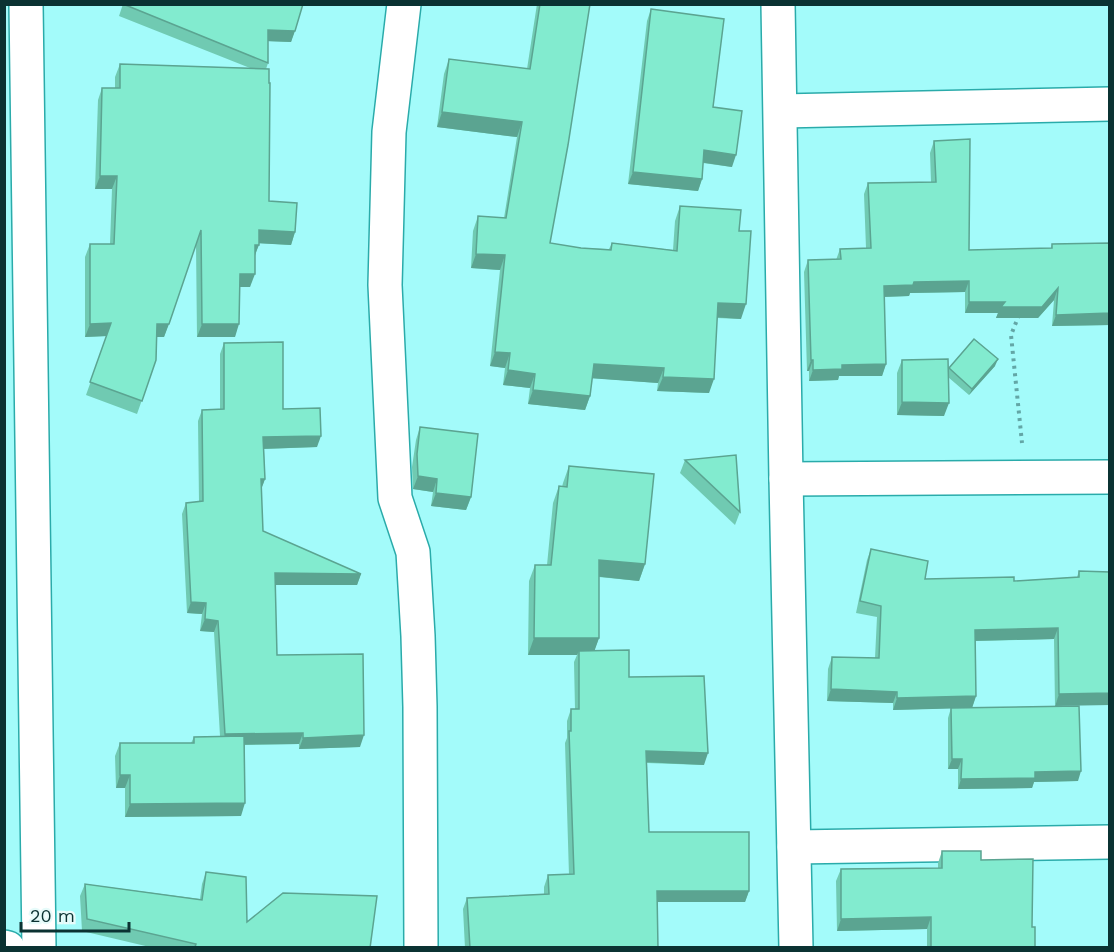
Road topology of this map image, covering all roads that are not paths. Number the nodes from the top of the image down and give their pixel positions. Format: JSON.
{"nodes":[{"id":1,"x":27,"y":4,"type":"edge"},
{"id":2,"x":404,"y":4,"type":"edge"},
{"id":3,"x":778,"y":4,"type":"edge"},
{"id":4,"x":1110,"y":104,"type":"edge"},
{"id":5,"x":781,"y":111,"type":"junction"},
{"id":6,"x":1110,"y":477,"type":"edge"},
{"id":7,"x":786,"y":479,"type":"junction"},
{"id":8,"x":1110,"y":842,"type":"edge"},
{"id":9,"x":794,"y":847,"type":"junction"},
{"id":10,"x":39,"y":948,"type":"edge"},
{"id":11,"x":421,"y":948,"type":"edge"},
{"id":12,"x":796,"y":948,"type":"edge"}],
"edges":[{"from":1,"to":10,"type":"street"},
{"from":2,"to":11,"type":"street"},
{"from":3,"to":5,"type":"street"},
{"from":4,"to":5,"type":"street"},
{"from":5,"to":7,"type":"street"},
{"from":6,"to":7,"type":"street"},
{"from":7,"to":9,"type":"street"},
{"from":8,"to":9,"type":"street"},
{"from":9,"to":12,"type":"street"}]}
